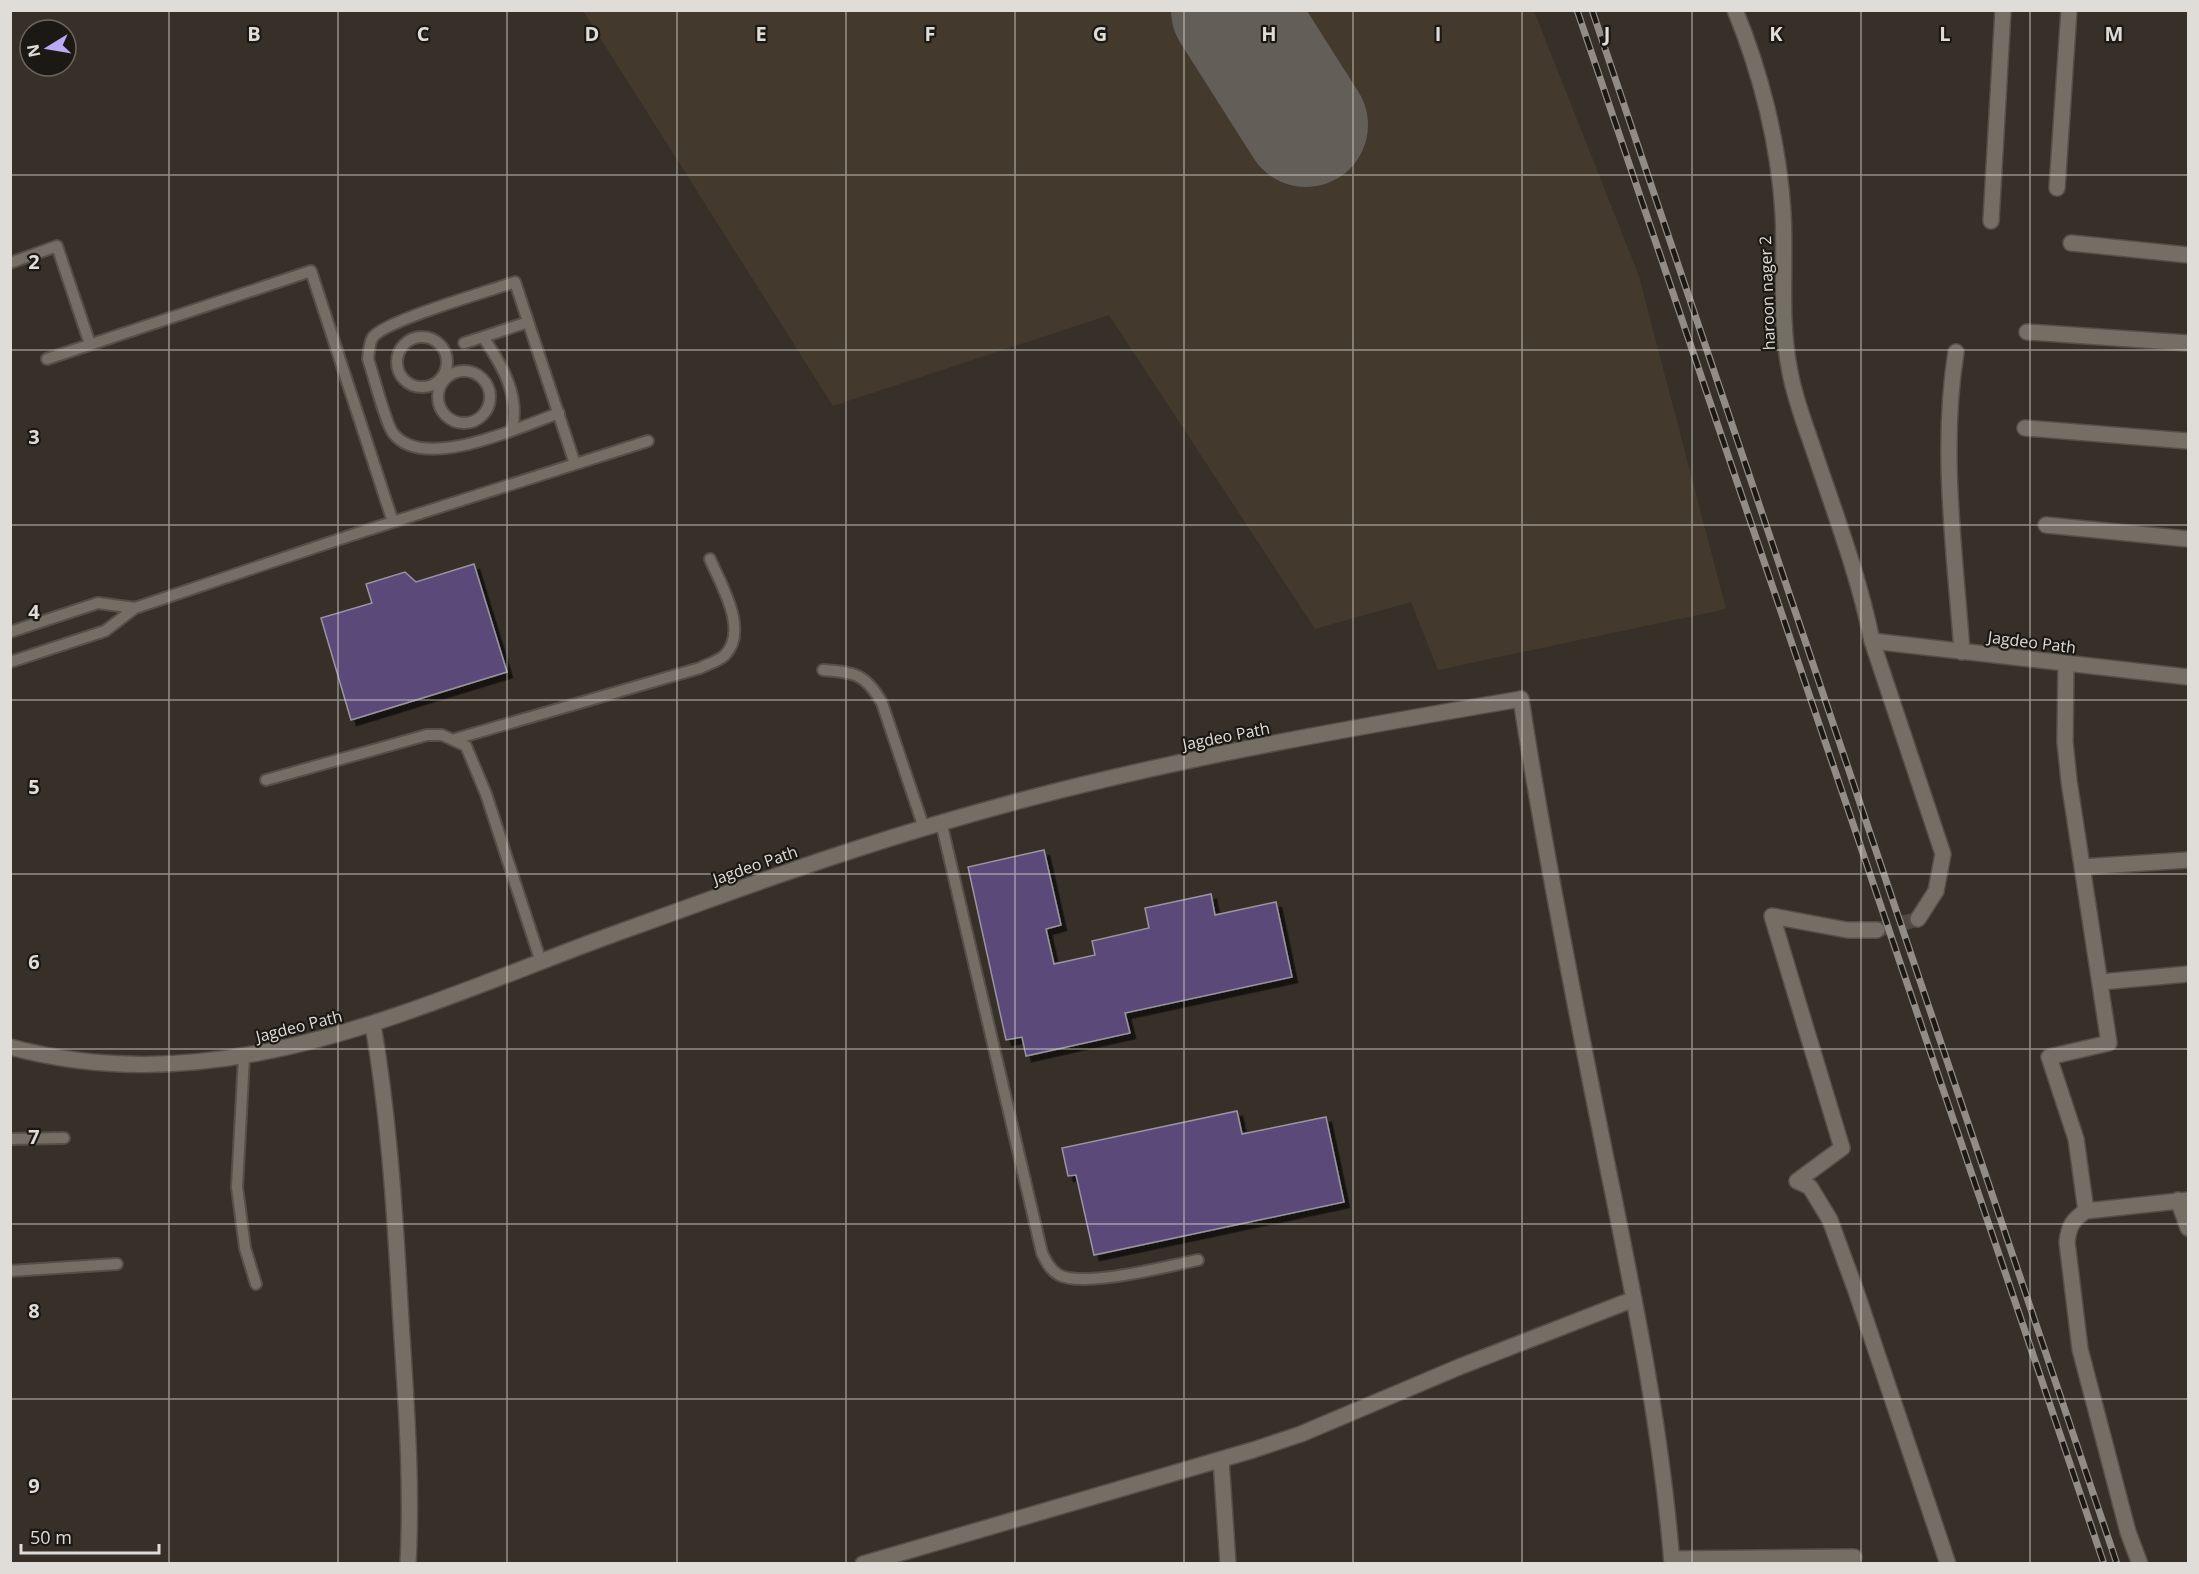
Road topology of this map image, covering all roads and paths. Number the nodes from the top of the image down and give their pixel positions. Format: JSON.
{"nodes":[{"id":1,"x":1735,"y":10,"type":"edge"},
{"id":2,"x":2003,"y":10,"type":"edge"},
{"id":3,"x":2069,"y":10,"type":"edge"},
{"id":4,"x":2057,"y":188,"type":"dead end"},
{"id":5,"x":1991,"y":221,"type":"dead end"},
{"id":6,"x":2071,"y":243,"type":"dead end"},
{"id":7,"x":2188,"y":255,"type":"edge"},
{"id":8,"x":10,"y":263,"type":"edge"},
{"id":9,"x":528,"y":322,"type":"junction"},
{"id":10,"x":2027,"y":332,"type":"dead end"},
{"id":11,"x":483,"y":337,"type":"junction"},
{"id":12,"x":464,"y":343,"type":"dead end"},
{"id":13,"x":2188,"y":343,"type":"edge"},
{"id":14,"x":90,"y":344,"type":"junction"},
{"id":15,"x":1956,"y":352,"type":"dead end"},
{"id":16,"x":47,"y":359,"type":"dead end"},
{"id":17,"x":442,"y":380,"type":"junction"},
{"id":18,"x":559,"y":413,"type":"junction"},
{"id":19,"x":467,"y":424,"type":"junction"},
{"id":20,"x":2025,"y":428,"type":"dead end"},
{"id":21,"x":512,"y":429,"type":"junction"},
{"id":22,"x":648,"y":441,"type":"dead end"},
{"id":23,"x":2188,"y":441,"type":"edge"},
{"id":24,"x":473,"y":442,"type":"junction"},
{"id":25,"x":575,"y":464,"type":"junction"},
{"id":26,"x":393,"y":522,"type":"junction"},
{"id":27,"x":2046,"y":525,"type":"dead end"},
{"id":28,"x":2188,"y":539,"type":"edge"},
{"id":29,"x":710,"y":559,"type":"dead end"},
{"id":30,"x":135,"y":608,"type":"junction"},
{"id":31,"x":10,"y":632,"type":"edge"},
{"id":32,"x":1872,"y":641,"type":"junction"},
{"id":33,"x":1962,"y":652,"type":"junction"},
{"id":34,"x":10,"y":662,"type":"edge"},
{"id":35,"x":2066,"y":665,"type":"junction"},
{"id":36,"x":823,"y":670,"type":"dead end"},
{"id":37,"x":2188,"y":678,"type":"edge"},
{"id":38,"x":455,"y":739,"type":"junction"},
{"id":39,"x":266,"y":780,"type":"dead end"},
{"id":40,"x":941,"y":822,"type":"junction"},
{"id":41,"x":924,"y":828,"type":"junction"},
{"id":42,"x":2188,"y":860,"type":"edge"},
{"id":43,"x":2082,"y":867,"type":"junction"},
{"id":44,"x":1918,"y":919,"type":"tunnel mouth"},
{"id":45,"x":1877,"y":930,"type":"tunnel mouth"},
{"id":46,"x":541,"y":962,"type":"junction"},
{"id":47,"x":2188,"y":974,"type":"edge"},
{"id":48,"x":2102,"y":982,"type":"junction"},
{"id":49,"x":373,"y":1025,"type":"junction"},
{"id":50,"x":10,"y":1047,"type":"edge"},
{"id":51,"x":244,"y":1057,"type":"junction"},
{"id":52,"x":64,"y":1138,"type":"dead end"},
{"id":53,"x":10,"y":1139,"type":"edge"},
{"id":54,"x":2183,"y":1200,"type":"edge"},
{"id":55,"x":2086,"y":1211,"type":"junction"},
{"id":56,"x":2188,"y":1228,"type":"edge"},
{"id":57,"x":1198,"y":1260,"type":"dead end"},
{"id":58,"x":117,"y":1264,"type":"dead end"},
{"id":59,"x":10,"y":1270,"type":"edge"},
{"id":60,"x":256,"y":1284,"type":"dead end"},
{"id":61,"x":1634,"y":1299,"type":"junction"},
{"id":62,"x":1221,"y":1460,"type":"junction"},
{"id":63,"x":1854,"y":1557,"type":"dead end"},
{"id":64,"x":1672,"y":1561,"type":"edge"},
{"id":65,"x":408,"y":1563,"type":"edge"},
{"id":66,"x":863,"y":1563,"type":"edge"},
{"id":67,"x":1228,"y":1563,"type":"edge"},
{"id":68,"x":1948,"y":1563,"type":"edge"},
{"id":69,"x":2139,"y":1563,"type":"edge"}],
"edges":[{"from":1,"to":32,"type":"street","name":"haroon nager 2"},
{"from":2,"to":5,"type":"street"},
{"from":3,"to":4,"type":"street"},
{"from":6,"to":7,"type":"street"},
{"from":8,"to":14,"type":"lane"},
{"from":9,"to":11,"type":"lane"},
{"from":9,"to":18,"type":"lane"},
{"from":9,"to":24,"type":"lane"},
{"from":10,"to":13,"type":"street"},
{"from":11,"to":12,"type":"lane"},
{"from":11,"to":21,"type":"lane"},
{"from":14,"to":16,"type":"lane"},
{"from":14,"to":26,"type":"lane"},
{"from":15,"to":33,"type":"street"},
{"from":17,"to":17,"type":"lane"},
{"from":17,"to":19,"type":"lane"},
{"from":17,"to":19,"type":"lane"},
{"from":18,"to":21,"type":"lane"},
{"from":18,"to":25,"type":"lane"},
{"from":19,"to":24,"type":"lane"},
{"from":20,"to":23,"type":"street"},
{"from":21,"to":24,"type":"lane"},
{"from":22,"to":25,"type":"lane"},
{"from":25,"to":26,"type":"lane"},
{"from":26,"to":30,"type":"lane"},
{"from":27,"to":28,"type":"street"},
{"from":29,"to":38,"type":"lane"},
{"from":30,"to":31,"type":"lane"},
{"from":30,"to":34,"type":"lane"},
{"from":32,"to":33,"type":"street","name":"Jagdeo Path"},
{"from":32,"to":44,"type":"street","name":"haroon nager 2"},
{"from":33,"to":35,"type":"street","name":"Jagdeo Path"},
{"from":35,"to":37,"type":"street","name":"Jagdeo Path"},
{"from":35,"to":43,"type":"street"},
{"from":36,"to":41,"type":"lane"},
{"from":38,"to":39,"type":"lane"},
{"from":38,"to":46,"type":"lane"},
{"from":40,"to":41,"type":"street","name":"Jagdeo Path"},
{"from":40,"to":57,"type":"lane"},
{"from":40,"to":61,"type":"street","name":"Jagdeo Path"},
{"from":41,"to":46,"type":"street","name":"Jagdeo Path"},
{"from":42,"to":43,"type":"street"},
{"from":43,"to":48,"type":"street"},
{"from":45,"to":68,"type":"street"},
{"from":46,"to":49,"type":"street","name":"Jagdeo Path"},
{"from":47,"to":48,"type":"street"},
{"from":48,"to":55,"type":"street"},
{"from":49,"to":51,"type":"street","name":"Jagdeo Path"},
{"from":49,"to":65,"type":"street"},
{"from":50,"to":51,"type":"street","name":"Jagdeo Path"},
{"from":51,"to":60,"type":"lane"},
{"from":52,"to":53,"type":"lane"},
{"from":54,"to":55,"type":"street"},
{"from":54,"to":56,"type":"street"},
{"from":55,"to":69,"type":"street"},
{"from":58,"to":59,"type":"lane"},
{"from":61,"to":62,"type":"street"},
{"from":61,"to":64,"type":"street"},
{"from":62,"to":66,"type":"street"},
{"from":62,"to":67,"type":"street"},
{"from":63,"to":64,"type":"street"}]}
